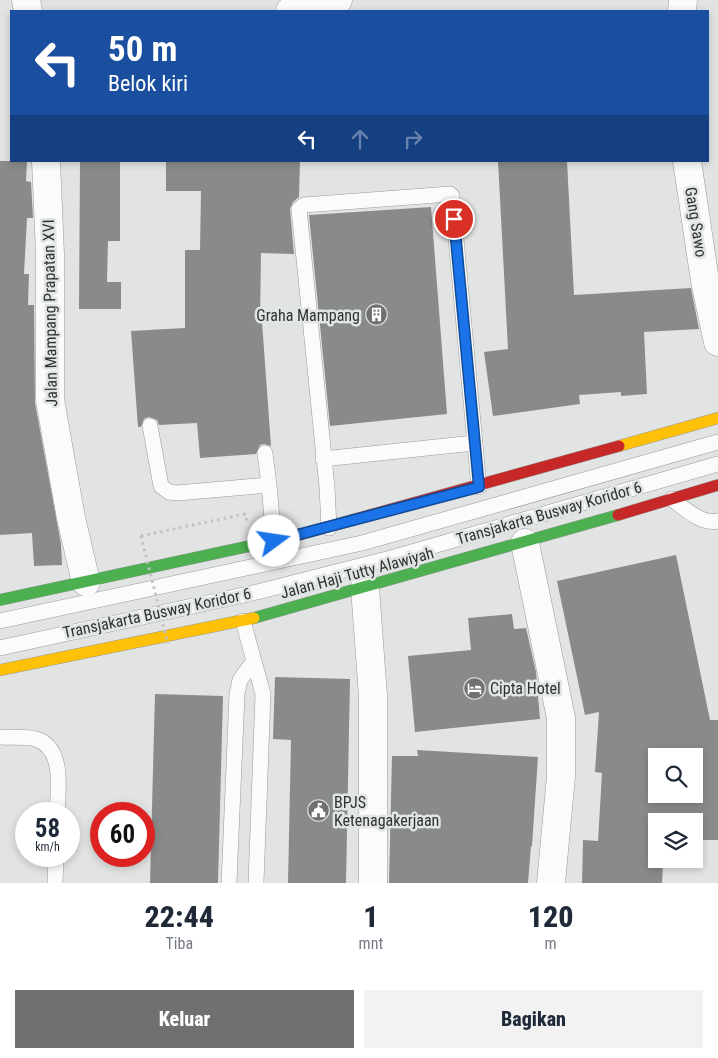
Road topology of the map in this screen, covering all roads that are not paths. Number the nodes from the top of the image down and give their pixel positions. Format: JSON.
{"nodes":[{"id":1,"x":338,"y":0,"type":"edge"},
{"id":2,"x":294,"y":10,"type":"edge"},
{"id":3,"x":46,"y":162,"type":"edge"},
{"id":4,"x":687,"y":162,"type":"edge"},
{"id":5,"x":718,"y":342,"type":"edge"},
{"id":6,"x":718,"y":418,"type":"edge"},
{"id":7,"x":150,"y":426,"type":"dead end"},
{"id":8,"x":718,"y":442,"type":"edge"},
{"id":9,"x":474,"y":443,"type":"junction"},
{"id":10,"x":265,"y":453,"type":"dead end"},
{"id":11,"x":324,"y":459,"type":"junction"},
{"id":12,"x":718,"y":464,"type":"edge"},
{"id":13,"x":269,"y":485,"type":"junction"},
{"id":14,"x":718,"y":485,"type":"edge"},
{"id":15,"x":479,"y":487,"type":"junction"},
{"id":16,"x":672,"y":499,"type":"junction"},
{"id":17,"x":718,"y":520,"type":"edge"},
{"id":18,"x":329,"y":528,"type":"junction"},
{"id":19,"x":274,"y":541,"type":"junction"},
{"id":20,"x":525,"y":543,"type":"junction"},
{"id":21,"x":86,"y":582,"type":"junction"},
{"id":22,"x":365,"y":588,"type":"junction"},
{"id":23,"x":0,"y":600,"type":"edge"},
{"id":24,"x":0,"y":621,"type":"edge"},
{"id":25,"x":243,"y":621,"type":"junction"},
{"id":26,"x":0,"y":648,"type":"edge"},
{"id":27,"x":253,"y":662,"type":"junction"},
{"id":28,"x":0,"y":670,"type":"edge"},
{"id":29,"x":0,"y":737,"type":"edge"},
{"id":30,"x":58,"y":802,"type":"edge"},
{"id":31,"x":55,"y":867,"type":"edge"},
{"id":32,"x":54,"y":883,"type":"edge"},
{"id":33,"x":229,"y":883,"type":"edge"},
{"id":34,"x":256,"y":883,"type":"edge"},
{"id":35,"x":373,"y":883,"type":"edge"},
{"id":36,"x":551,"y":883,"type":"edge"}],
"edges":[{"from":1,"to":2,"type":"street"},
{"from":3,"to":21,"type":"street","name":"Jalan Mampang Prapatan XVI"},
{"from":4,"to":5,"type":"street","name":"Gang Sawo"},
{"from":6,"to":15,"type":"main road"},
{"from":7,"to":13,"type":"lane"},
{"from":8,"to":24,"type":"lane","name":"Transjakarta Busway Koridor 6"},
{"from":9,"to":11,"type":"lane"},
{"from":9,"to":11,"type":"lane"},
{"from":9,"to":15,"type":"lane"},
{"from":10,"to":13,"type":"lane"},
{"from":11,"to":18,"type":"lane"},
{"from":12,"to":26,"type":"lane","name":"Transjakarta Busway Koridor 6"},
{"from":13,"to":19,"type":"lane"},
{"from":14,"to":16,"type":"main road","name":"Jalan Haji Tutty Alawiyah"},
{"from":15,"to":18,"type":"main road"},
{"from":16,"to":17,"type":"lane"},
{"from":16,"to":20,"type":"main road","name":"Jalan Haji Tutty Alawiyah"},
{"from":18,"to":19,"type":"main road"},
{"from":19,"to":21,"type":"main road"},
{"from":20,"to":22,"type":"main road","name":"Jalan Haji Tutty Alawiyah"},
{"from":20,"to":36,"type":"street"},
{"from":21,"to":23,"type":"main road"},
{"from":22,"to":25,"type":"main road","name":"Jalan Haji Tutty Alawiyah"},
{"from":22,"to":35,"type":"street"},
{"from":25,"to":27,"type":"lane"},
{"from":25,"to":28,"type":"main road","name":"Jalan Haji Tutty Alawiyah"},
{"from":27,"to":33,"type":"lane"},
{"from":27,"to":34,"type":"lane"},
{"from":29,"to":30,"type":"lane"},
{"from":31,"to":32,"type":"lane"}]}
